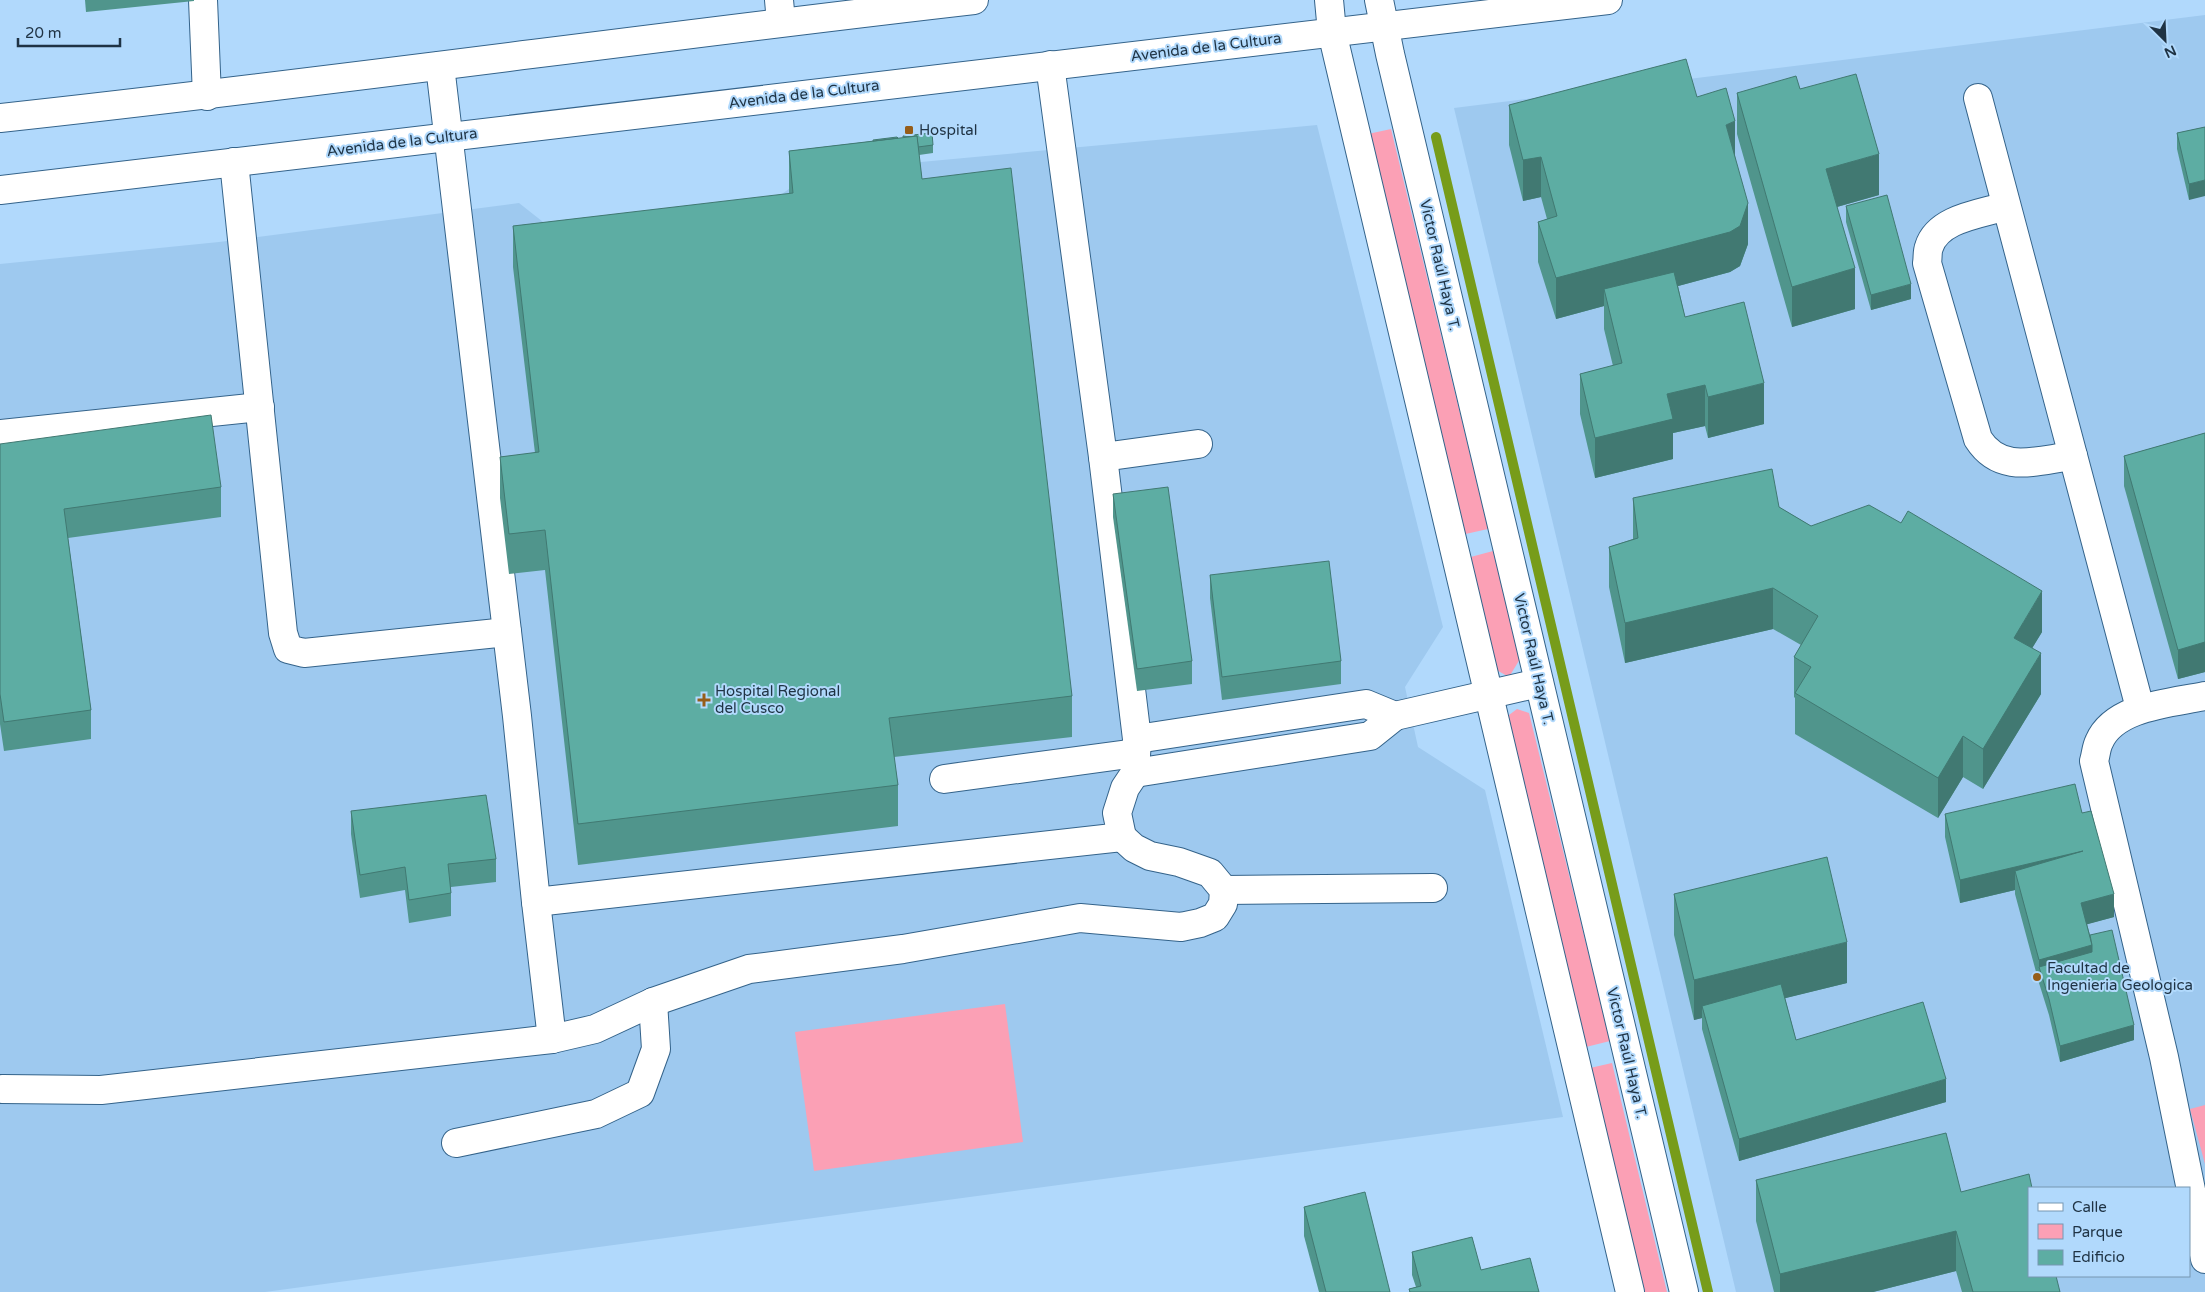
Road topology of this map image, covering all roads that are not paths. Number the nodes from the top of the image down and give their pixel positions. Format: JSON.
{"nodes":[{"id":1,"x":203,"y":0,"type":"edge"},
{"id":2,"x":974,"y":0,"type":"edge"},
{"id":3,"x":1329,"y":0,"type":"edge"},
{"id":4,"x":1608,"y":0,"type":"edge"},
{"id":5,"x":780,"y":11,"type":"edge"},
{"id":6,"x":1382,"y":13,"type":"edge"},
{"id":7,"x":1332,"y":32,"type":"junction"},
{"id":8,"x":1050,"y":65,"type":"junction"},
{"id":9,"x":440,"y":66,"type":"junction"},
{"id":10,"x":207,"y":96,"type":"junction"},
{"id":11,"x":1978,"y":98,"type":"dead end"},
{"id":12,"x":0,"y":118,"type":"edge"},
{"id":13,"x":449,"y":136,"type":"junction"},
{"id":14,"x":234,"y":162,"type":"junction"},
{"id":15,"x":0,"y":190,"type":"edge"},
{"id":16,"x":2006,"y":206,"type":"junction"},
{"id":17,"x":260,"y":407,"type":"junction"},
{"id":18,"x":0,"y":434,"type":"edge"},
{"id":19,"x":1198,"y":444,"type":"dead end"},
{"id":20,"x":2073,"y":456,"type":"junction"},
{"id":21,"x":1103,"y":457,"type":"junction"},
{"id":22,"x":507,"y":632,"type":"junction"},
{"id":23,"x":1539,"y":683,"type":"junction"},
{"id":24,"x":1489,"y":695,"type":"junction"},
{"id":25,"x":2205,"y":696,"type":"edge"},
{"id":26,"x":2140,"y":708,"type":"junction"},
{"id":27,"x":1136,"y":755,"type":"junction"},
{"id":28,"x":944,"y":779,"type":"dead end"},
{"id":29,"x":1122,"y":837,"type":"junction"},
{"id":30,"x":1433,"y":888,"type":"dead end"},
{"id":31,"x":1224,"y":890,"type":"junction"},
{"id":32,"x":536,"y":902,"type":"junction"},
{"id":33,"x":653,"y":1002,"type":"junction"},
{"id":34,"x":552,"y":1039,"type":"junction"},
{"id":35,"x":2,"y":1090,"type":"dead end"},
{"id":36,"x":456,"y":1143,"type":"dead end"},
{"id":37,"x":2205,"y":1259,"type":"edge"},
{"id":38,"x":1630,"y":1292,"type":"edge"},
{"id":39,"x":1684,"y":1292,"type":"edge"}],
"edges":[{"from":1,"to":10,"type":"main road"},
{"from":2,"to":5,"type":"main road"},
{"from":3,"to":7,"type":"main road"},
{"from":4,"to":6,"type":"main road","name":"Avenida de la Cultura"},
{"from":5,"to":9,"type":"main road"},
{"from":6,"to":7,"type":"main road","name":"Avenida de la Cultura"},
{"from":6,"to":23,"type":"main road","name":"Victor Raúl Haya T."},
{"from":7,"to":8,"type":"main road","name":"Avenida de la Cultura"},
{"from":7,"to":24,"type":"main road"},
{"from":8,"to":13,"type":"main road","name":"Avenida de la Cultura"},
{"from":8,"to":21,"type":"main road"},
{"from":9,"to":10,"type":"main road"},
{"from":9,"to":13,"type":"main road"},
{"from":10,"to":12,"type":"main road"},
{"from":11,"to":16,"type":"main road"},
{"from":13,"to":14,"type":"main road","name":"Avenida de la Cultura"},
{"from":13,"to":22,"type":"main road"},
{"from":14,"to":15,"type":"main road","name":"Avenida de la Cultura"},
{"from":14,"to":17,"type":"main road"},
{"from":16,"to":20,"type":"main road"},
{"from":16,"to":20,"type":"main road"},
{"from":17,"to":18,"type":"main road"},
{"from":17,"to":22,"type":"main road"},
{"from":19,"to":21,"type":"main road"},
{"from":20,"to":26,"type":"main road"},
{"from":21,"to":27,"type":"main road"},
{"from":22,"to":32,"type":"main road"},
{"from":23,"to":24,"type":"main road"},
{"from":23,"to":39,"type":"main road","name":"Victor Raúl Haya T."},
{"from":24,"to":27,"type":"main road"},
{"from":24,"to":38,"type":"main road"},
{"from":25,"to":26,"type":"main road"},
{"from":26,"to":37,"type":"main road"},
{"from":27,"to":28,"type":"main road"},
{"from":27,"to":29,"type":"main road"},
{"from":29,"to":31,"type":"main road"},
{"from":29,"to":32,"type":"main road"},
{"from":30,"to":31,"type":"main road"},
{"from":31,"to":33,"type":"main road"},
{"from":32,"to":34,"type":"main road"},
{"from":33,"to":34,"type":"main road"},
{"from":33,"to":36,"type":"main road"},
{"from":34,"to":35,"type":"main road"}]}
